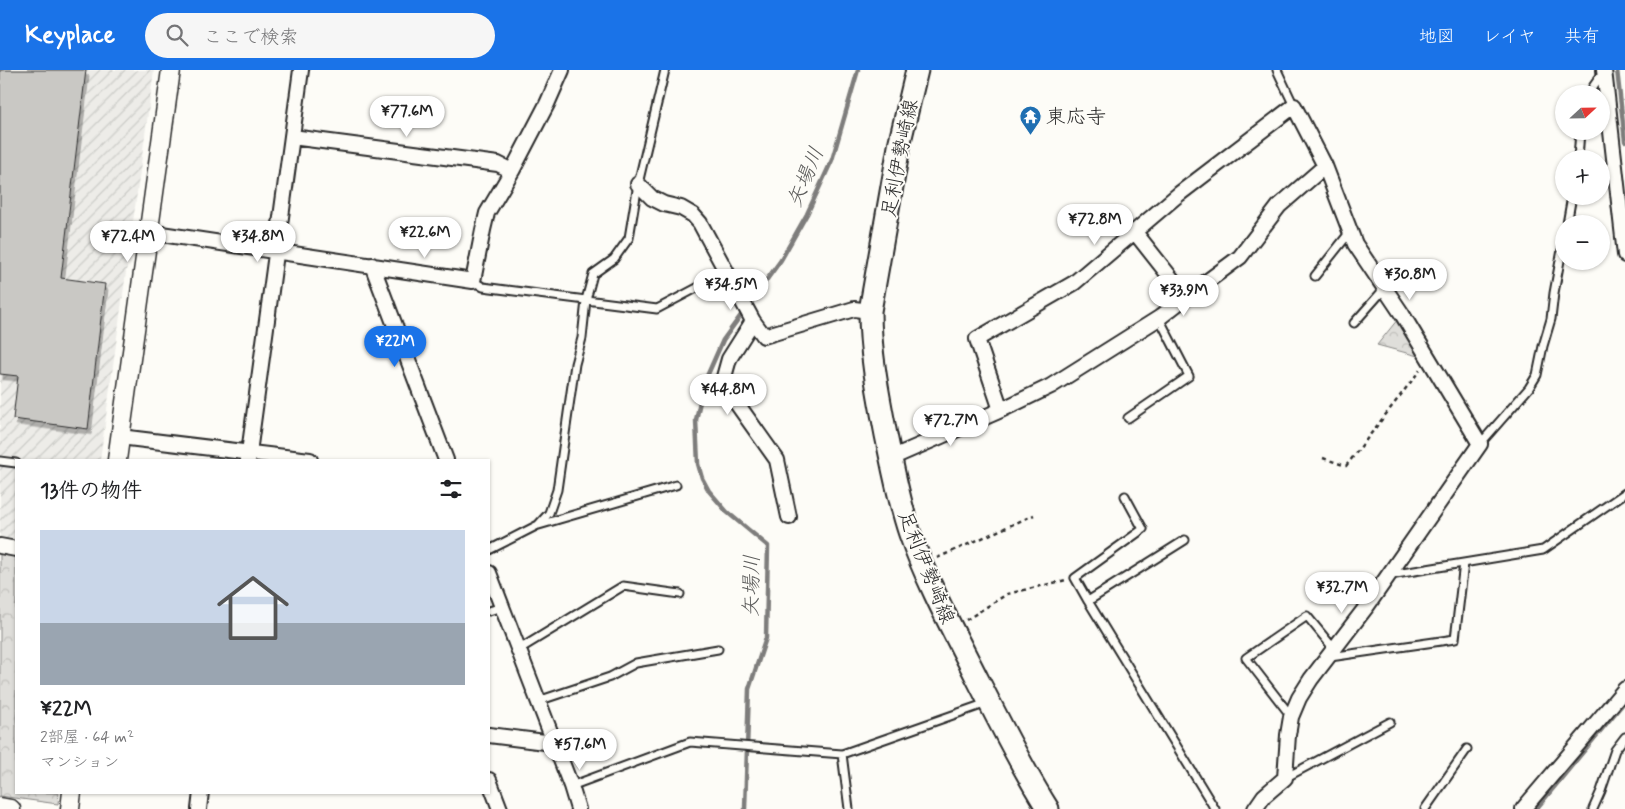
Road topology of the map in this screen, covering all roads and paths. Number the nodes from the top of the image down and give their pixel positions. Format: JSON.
{"nodes":[{"id":1,"x":170,"y":70,"type":"edge"},
{"id":2,"x":301,"y":70,"type":"edge"},
{"id":3,"x":562,"y":70,"type":"edge"},
{"id":4,"x":665,"y":70,"type":"edge"},
{"id":5,"x":917,"y":70,"type":"edge"},
{"id":6,"x":1277,"y":70,"type":"edge"},
{"id":7,"x":1604,"y":73,"type":"edge"},
{"id":8,"x":1594,"y":85,"type":"edge"},
{"id":9,"x":1294,"y":106,"type":"junction"},
{"id":10,"x":292,"y":137,"type":"junction"},
{"id":11,"x":1325,"y":166,"type":"junction"},
{"id":12,"x":512,"y":171,"type":"junction"},
{"id":13,"x":638,"y":184,"type":"junction"},
{"id":14,"x":1134,"y":231,"type":"junction"},
{"id":15,"x":148,"y":232,"type":"junction"},
{"id":16,"x":1351,"y":232,"type":"junction"},
{"id":17,"x":276,"y":251,"type":"junction"},
{"id":18,"x":1625,"y":255,"type":"edge"},
{"id":19,"x":372,"y":265,"type":"junction"},
{"id":20,"x":1558,"y":270,"type":"edge"},
{"id":21,"x":727,"y":272,"type":"junction"},
{"id":22,"x":1315,"y":276,"type":"dead end"},
{"id":23,"x":473,"y":281,"type":"junction"},
{"id":24,"x":1385,"y":288,"type":"junction"},
{"id":25,"x":1186,"y":297,"type":"junction"},
{"id":26,"x":586,"y":300,"type":"junction"},
{"id":27,"x":870,"y":310,"type":"junction"},
{"id":28,"x":1159,"y":318,"type":"junction"},
{"id":29,"x":753,"y":321,"type":"junction"},
{"id":30,"x":1354,"y":323,"type":"dead end"},
{"id":31,"x":1429,"y":359,"type":"junction"},
{"id":32,"x":1001,"y":410,"type":"junction"},
{"id":33,"x":1128,"y":418,"type":"dead end"},
{"id":34,"x":120,"y":437,"type":"junction"},
{"id":35,"x":1480,"y":444,"type":"junction"},
{"id":36,"x":248,"y":457,"type":"edge"},
{"id":37,"x":891,"y":458,"type":"junction"},
{"id":38,"x":1323,"y":458,"type":"dead end"},
{"id":39,"x":117,"y":459,"type":"edge"},
{"id":40,"x":289,"y":459,"type":"edge"},
{"id":41,"x":446,"y":459,"type":"edge"},
{"id":42,"x":0,"y":461,"type":"edge"},
{"id":43,"x":15,"y":463,"type":"edge"},
{"id":44,"x":676,"y":485,"type":"dead end"},
{"id":45,"x":1625,"y":493,"type":"edge"},
{"id":46,"x":1125,"y":496,"type":"dead end"},
{"id":47,"x":1034,"y":515,"type":"dead end"},
{"id":48,"x":789,"y":517,"type":"dead end"},
{"id":49,"x":538,"y":525,"type":"junction"},
{"id":50,"x":1185,"y":540,"type":"dead end"},
{"id":51,"x":0,"y":546,"type":"edge"},
{"id":52,"x":15,"y":549,"type":"edge"},
{"id":53,"x":490,"y":549,"type":"edge"},
{"id":54,"x":1464,"y":563,"type":"junction"},
{"id":55,"x":922,"y":565,"type":"junction"},
{"id":56,"x":1388,"y":575,"type":"junction"},
{"id":57,"x":1075,"y":578,"type":"junction"},
{"id":58,"x":490,"y":579,"type":"edge"},
{"id":59,"x":680,"y":594,"type":"dead end"},
{"id":60,"x":1088,"y":601,"type":"junction"},
{"id":61,"x":495,"y":609,"type":"edge"},
{"id":62,"x":952,"y":629,"type":"junction"},
{"id":63,"x":718,"y":649,"type":"dead end"},
{"id":64,"x":518,"y":650,"type":"junction"},
{"id":65,"x":1331,"y":653,"type":"junction"},
{"id":66,"x":1625,"y":689,"type":"edge"},
{"id":67,"x":538,"y":701,"type":"junction"},
{"id":68,"x":990,"y":702,"type":"junction"},
{"id":69,"x":1291,"y":717,"type":"junction"},
{"id":70,"x":1390,"y":722,"type":"dead end"},
{"id":71,"x":490,"y":735,"type":"edge"},
{"id":72,"x":1625,"y":737,"type":"edge"},
{"id":73,"x":554,"y":743,"type":"junction"},
{"id":74,"x":1467,"y":749,"type":"dead end"},
{"id":75,"x":842,"y":754,"type":"junction"},
{"id":76,"x":1285,"y":778,"type":"junction"},
{"id":77,"x":490,"y":783,"type":"edge"},
{"id":78,"x":571,"y":786,"type":"junction"},
{"id":79,"x":72,"y":794,"type":"edge"},
{"id":80,"x":201,"y":794,"type":"edge"},
{"id":81,"x":0,"y":807,"type":"edge"},
{"id":82,"x":11,"y":809,"type":"edge"},
{"id":83,"x":70,"y":809,"type":"edge"},
{"id":84,"x":199,"y":809,"type":"edge"},
{"id":85,"x":500,"y":809,"type":"edge"},
{"id":86,"x":578,"y":809,"type":"edge"},
{"id":87,"x":849,"y":809,"type":"edge"},
{"id":88,"x":1048,"y":809,"type":"edge"},
{"id":89,"x":1215,"y":809,"type":"edge"},
{"id":90,"x":1255,"y":809,"type":"edge"},
{"id":91,"x":1425,"y":809,"type":"edge"},
{"id":92,"x":1523,"y":809,"type":"edge"},
{"id":93,"x":1593,"y":809,"type":"edge"}],
"edges":[{"from":1,"to":15,"type":"street"},
{"from":2,"to":10,"type":"street"},
{"from":3,"to":12,"type":"street"},
{"from":4,"to":13,"type":"lane"},
{"from":5,"to":27,"type":"main road","name":"足利伊勢崎線"},
{"from":6,"to":9,"type":"lane"},
{"from":7,"to":8,"type":"lane"},
{"from":7,"to":18,"type":"street"},
{"from":9,"to":11,"type":"street"},
{"from":9,"to":14,"type":"street"},
{"from":10,"to":12,"type":"street"},
{"from":10,"to":17,"type":"street"},
{"from":11,"to":16,"type":"street"},
{"from":11,"to":25,"type":"street"},
{"from":12,"to":23,"type":"street"},
{"from":13,"to":21,"type":"street"},
{"from":13,"to":26,"type":"lane"},
{"from":14,"to":25,"type":"street"},
{"from":14,"to":32,"type":"street"},
{"from":15,"to":17,"type":"street"},
{"from":15,"to":34,"type":"street"},
{"from":16,"to":22,"type":"lane"},
{"from":16,"to":24,"type":"street"},
{"from":17,"to":19,"type":"street"},
{"from":17,"to":36,"type":"street"},
{"from":19,"to":23,"type":"street"},
{"from":19,"to":41,"type":"street"},
{"from":20,"to":35,"type":"lane"},
{"from":21,"to":26,"type":"lane"},
{"from":21,"to":29,"type":"street"},
{"from":23,"to":26,"type":"lane"},
{"from":24,"to":30,"type":"lane"},
{"from":24,"to":31,"type":"street"},
{"from":25,"to":28,"type":"street"},
{"from":26,"to":49,"type":"lane"},
{"from":27,"to":29,"type":"street"},
{"from":27,"to":37,"type":"main road","name":"足利伊勢崎線"},
{"from":28,"to":32,"type":"street"},
{"from":28,"to":33,"type":"lane"},
{"from":29,"to":48,"type":"street"},
{"from":31,"to":35,"type":"street"},
{"from":31,"to":38,"type":"path"},
{"from":32,"to":37,"type":"street"},
{"from":34,"to":36,"type":"street"},
{"from":34,"to":39,"type":"street"},
{"from":35,"to":56,"type":"street"},
{"from":36,"to":40,"type":"street"},
{"from":37,"to":55,"type":"main road","name":"足利伊勢崎線"},
{"from":42,"to":43,"type":"lane"},
{"from":44,"to":49,"type":"lane"},
{"from":45,"to":54,"type":"lane"},
{"from":46,"to":57,"type":"lane"},
{"from":47,"to":55,"type":"path"},
{"from":49,"to":53,"type":"lane"},
{"from":50,"to":60,"type":"lane"},
{"from":51,"to":52,"type":"street"},
{"from":54,"to":56,"type":"lane"},
{"from":54,"to":65,"type":"lane"},
{"from":55,"to":62,"type":"main road","name":"足利伊勢崎線"},
{"from":56,"to":65,"type":"street"},
{"from":57,"to":60,"type":"lane"},
{"from":57,"to":62,"type":"path"},
{"from":58,"to":61,"type":"street"},
{"from":59,"to":64,"type":"lane"},
{"from":60,"to":89,"type":"lane"},
{"from":61,"to":64,"type":"street"},
{"from":62,"to":68,"type":"main road","name":"足利伊勢崎線"},
{"from":63,"to":67,"type":"lane"},
{"from":64,"to":67,"type":"street"},
{"from":65,"to":69,"type":"street"},
{"from":65,"to":69,"type":"lane"},
{"from":66,"to":92,"type":"street"},
{"from":67,"to":73,"type":"street"},
{"from":68,"to":75,"type":"lane"},
{"from":68,"to":88,"type":"main road","name":"足利伊勢崎線"},
{"from":69,"to":76,"type":"street"},
{"from":70,"to":76,"type":"lane"},
{"from":71,"to":73,"type":"street"},
{"from":72,"to":93,"type":"lane"},
{"from":73,"to":78,"type":"street"},
{"from":74,"to":91,"type":"lane"},
{"from":75,"to":78,"type":"lane"},
{"from":75,"to":87,"type":"lane"},
{"from":76,"to":90,"type":"street"},
{"from":77,"to":85,"type":"street"},
{"from":78,"to":86,"type":"street"},
{"from":79,"to":83,"type":"street"},
{"from":80,"to":84,"type":"street"},
{"from":81,"to":82,"type":"street"}]}
